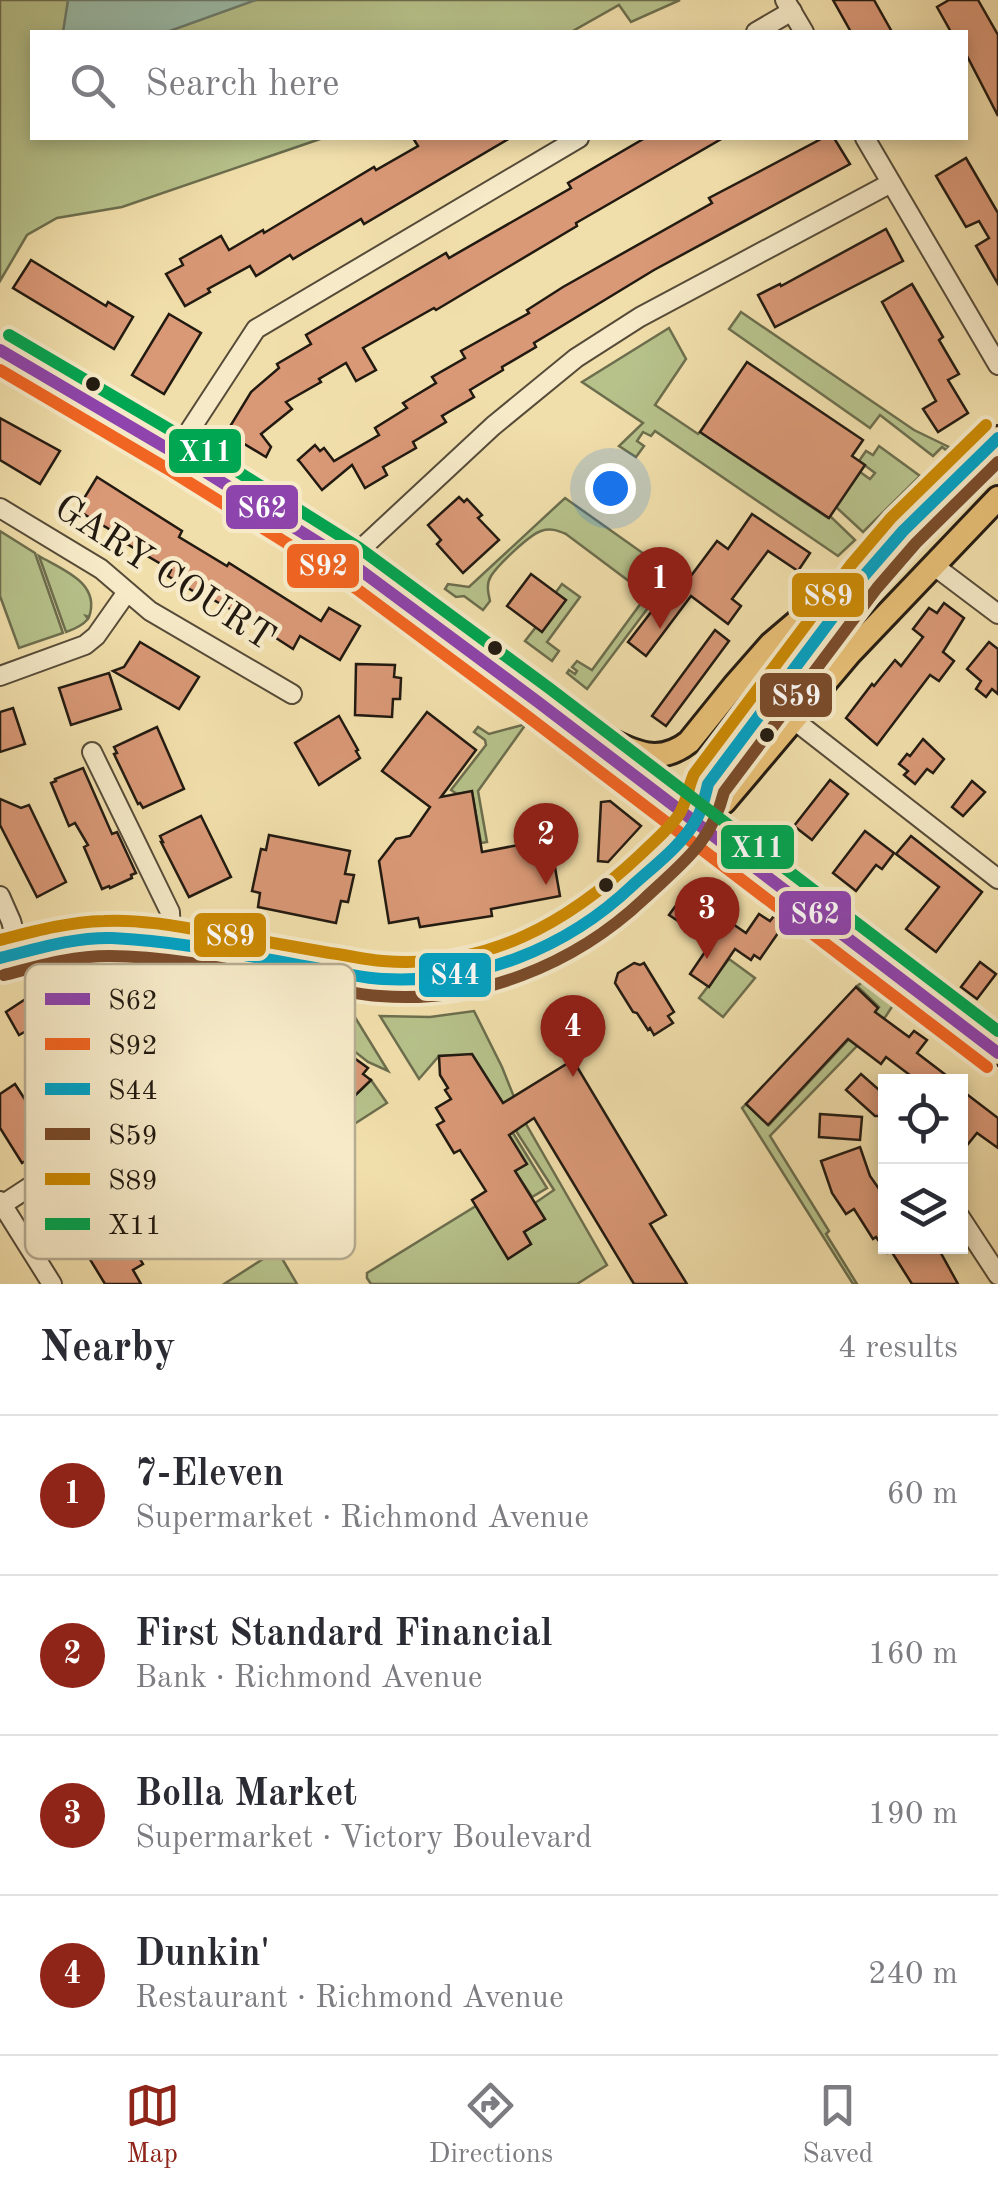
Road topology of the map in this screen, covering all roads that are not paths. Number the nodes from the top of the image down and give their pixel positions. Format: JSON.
{"nodes":[{"id":1,"x":789,"y":6,"type":"edge"},
{"id":2,"x":759,"y":30,"type":"edge"},
{"id":3,"x":803,"y":30,"type":"edge"},
{"id":4,"x":576,"y":140,"type":"edge"},
{"id":5,"x":866,"y":140,"type":"edge"},
{"id":6,"x":891,"y":183,"type":"junction"},
{"id":7,"x":0,"y":350,"type":"edge"},
{"id":8,"x":998,"y":365,"type":"edge"},
{"id":9,"x":998,"y":438,"type":"edge"},
{"id":10,"x":174,"y":454,"type":"junction"},
{"id":11,"x":998,"y":498,"type":"edge"},
{"id":12,"x":0,"y":508,"type":"edge"},
{"id":13,"x":900,"y":534,"type":"junction"},
{"id":14,"x":348,"y":561,"type":"junction"},
{"id":15,"x":933,"y":565,"type":"junction"},
{"id":16,"x":127,"y":592,"type":"junction"},
{"id":17,"x":998,"y":614,"type":"edge"},
{"id":18,"x":0,"y":676,"type":"edge"},
{"id":19,"x":292,"y":694,"type":"dead end"},
{"id":20,"x":550,"y":710,"type":"junction"},
{"id":21,"x":794,"y":720,"type":"junction"},
{"id":22,"x":92,"y":752,"type":"dead end"},
{"id":23,"x":696,"y":822,"type":"junction"},
{"id":24,"x":998,"y":879,"type":"edge"},
{"id":25,"x":0,"y":896,"type":"edge"},
{"id":26,"x":171,"y":943,"type":"junction"},
{"id":27,"x":10,"y":956,"type":"edge"},
{"id":28,"x":290,"y":964,"type":"edge"},
{"id":29,"x":355,"y":975,"type":"edge"},
{"id":30,"x":998,"y":1053,"type":"edge"},
{"id":31,"x":25,"y":1188,"type":"edge"},
{"id":32,"x":1,"y":1203,"type":"edge"},
{"id":33,"x":968,"y":1229,"type":"edge"},
{"id":34,"x":25,"y":1241,"type":"edge"},
{"id":35,"x":36,"y":1259,"type":"edge"},
{"id":36,"x":998,"y":1275,"type":"edge"},
{"id":37,"x":52,"y":1284,"type":"edge"}],
"edges":[{"from":1,"to":2,"type":"street"},
{"from":1,"to":3,"type":"street"},
{"from":4,"to":10,"type":"street"},
{"from":5,"to":6,"type":"street"},
{"from":6,"to":8,"type":"street"},
{"from":6,"to":14,"type":"street"},
{"from":7,"to":10,"type":"main road"},
{"from":9,"to":13,"type":"main road"},
{"from":10,"to":14,"type":"main road"},
{"from":11,"to":15,"type":"main road"},
{"from":12,"to":16,"type":"street","name":"GARY COURT"},
{"from":13,"to":20,"type":"main road"},
{"from":13,"to":23,"type":"main road"},
{"from":14,"to":20,"type":"main road"},
{"from":15,"to":17,"type":"street"},
{"from":15,"to":21,"type":"main road"},
{"from":16,"to":18,"type":"street"},
{"from":16,"to":19,"type":"street","name":"GARY COURT"},
{"from":20,"to":23,"type":"main road"},
{"from":21,"to":23,"type":"main road"},
{"from":21,"to":24,"type":"street"},
{"from":22,"to":26,"type":"street"},
{"from":23,"to":29,"type":"main road"},
{"from":23,"to":30,"type":"main road"},
{"from":25,"to":27,"type":"street"},
{"from":26,"to":27,"type":"main road"},
{"from":26,"to":28,"type":"main road"},
{"from":31,"to":32,"type":"street"},
{"from":32,"to":34,"type":"street"},
{"from":33,"to":36,"type":"street"},
{"from":35,"to":37,"type":"street"}]}
